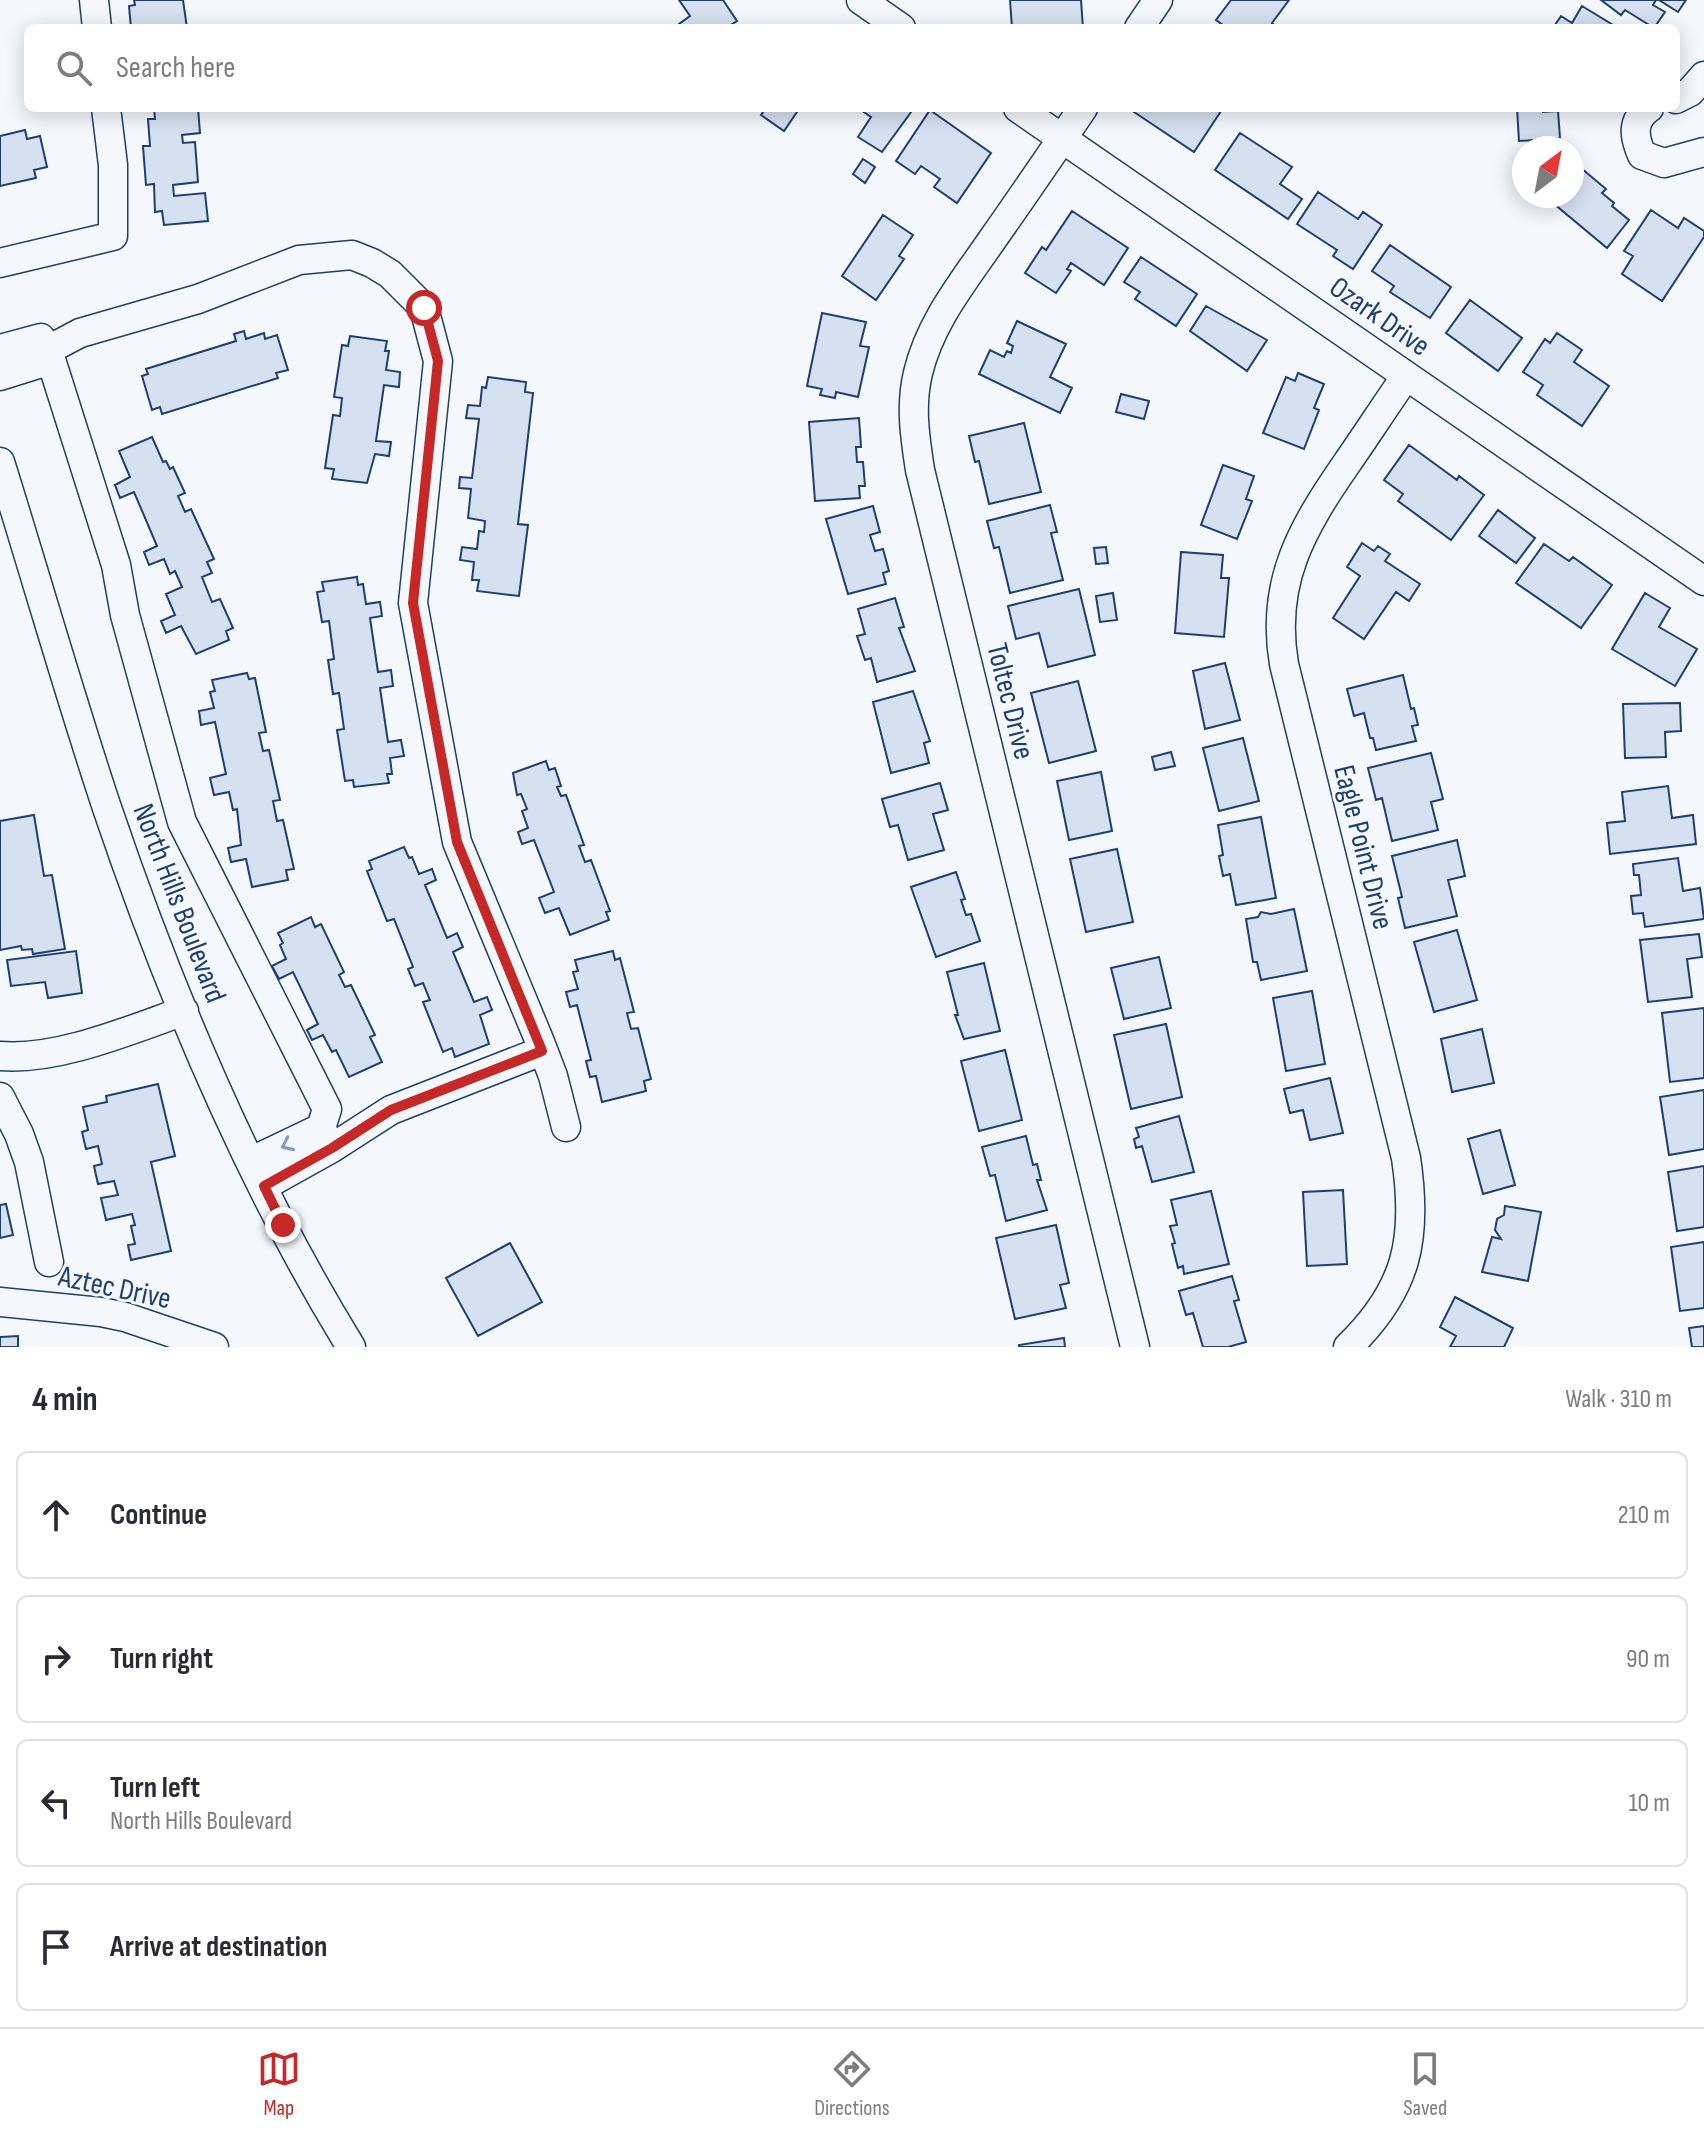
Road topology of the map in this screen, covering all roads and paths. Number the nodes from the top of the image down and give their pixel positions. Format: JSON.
{"nodes":[{"id":1,"x":94,"y":0,"type":"edge"},
{"id":2,"x":861,"y":0,"type":"edge"},
{"id":3,"x":1158,"y":0,"type":"edge"},
{"id":4,"x":97,"y":24,"type":"edge"},
{"id":5,"x":895,"y":24,"type":"edge"},
{"id":6,"x":1142,"y":24,"type":"edge"},
{"id":7,"x":1704,"y":76,"type":"edge"},
{"id":8,"x":1680,"y":97,"type":"edge"},
{"id":9,"x":106,"y":112,"type":"edge"},
{"id":10,"x":1024,"y":112,"type":"edge"},
{"id":11,"x":1080,"y":112,"type":"edge"},
{"id":12,"x":1645,"y":112,"type":"edge"},
{"id":13,"x":1062,"y":139,"type":"junction"},
{"id":14,"x":1704,"y":152,"type":"edge"},
{"id":15,"x":0,"y":263,"type":"edge"},
{"id":16,"x":0,"y":349,"type":"edge"},
{"id":17,"x":47,"y":349,"type":"junction"},
{"id":18,"x":0,"y":376,"type":"edge"},
{"id":19,"x":1406,"y":376,"type":"junction"},
{"id":20,"x":0,"y":462,"type":"edge"},
{"id":21,"x":1704,"y":581,"type":"edge"},
{"id":22,"x":184,"y":1011,"type":"junction"},
{"id":23,"x":542,"y":1051,"type":"junction"},
{"id":24,"x":0,"y":1056,"type":"edge"},
{"id":25,"x":0,"y":1097,"type":"edge"},
{"id":26,"x":566,"y":1127,"type":"dead end"},
{"id":27,"x":327,"y":1138,"type":"junction"},
{"id":28,"x":258,"y":1173,"type":"junction"},
{"id":29,"x":49,"y":1262,"type":"dead end"},
{"id":30,"x":0,"y":1302,"type":"edge"},
{"id":31,"x":214,"y":1347,"type":"edge"},
{"id":32,"x":351,"y":1347,"type":"edge"},
{"id":33,"x":1135,"y":1347,"type":"edge"},
{"id":34,"x":1348,"y":1347,"type":"edge"}],
"edges":[{"from":1,"to":4,"type":"street"},
{"from":2,"to":5,"type":"street"},
{"from":3,"to":6,"type":"street"},
{"from":7,"to":8,"type":"street"},
{"from":9,"to":15,"type":"street"},
{"from":10,"to":13,"type":"street","name":"Ozark Drive"},
{"from":11,"to":13,"type":"street","name":"Toltec Drive"},
{"from":12,"to":14,"type":"street"},
{"from":13,"to":19,"type":"street","name":"Ozark Drive"},
{"from":13,"to":33,"type":"street","name":"Toltec Drive"},
{"from":16,"to":17,"type":"street"},
{"from":17,"to":18,"type":"street"},
{"from":17,"to":23,"type":"street"},
{"from":17,"to":27,"type":"street"},
{"from":19,"to":21,"type":"street","name":"Ozark Drive"},
{"from":19,"to":34,"type":"street","name":"Eagle Point Drive"},
{"from":20,"to":22,"type":"street","name":"North Hills Boulevard"},
{"from":22,"to":24,"type":"street"},
{"from":22,"to":28,"type":"street","name":"North Hills Boulevard"},
{"from":23,"to":26,"type":"street"},
{"from":23,"to":27,"type":"street"},
{"from":25,"to":29,"type":"street"},
{"from":27,"to":28,"type":"street"},
{"from":28,"to":32,"type":"street","name":"North Hills Boulevard"},
{"from":30,"to":31,"type":"street","name":"Aztec Drive"}]}
